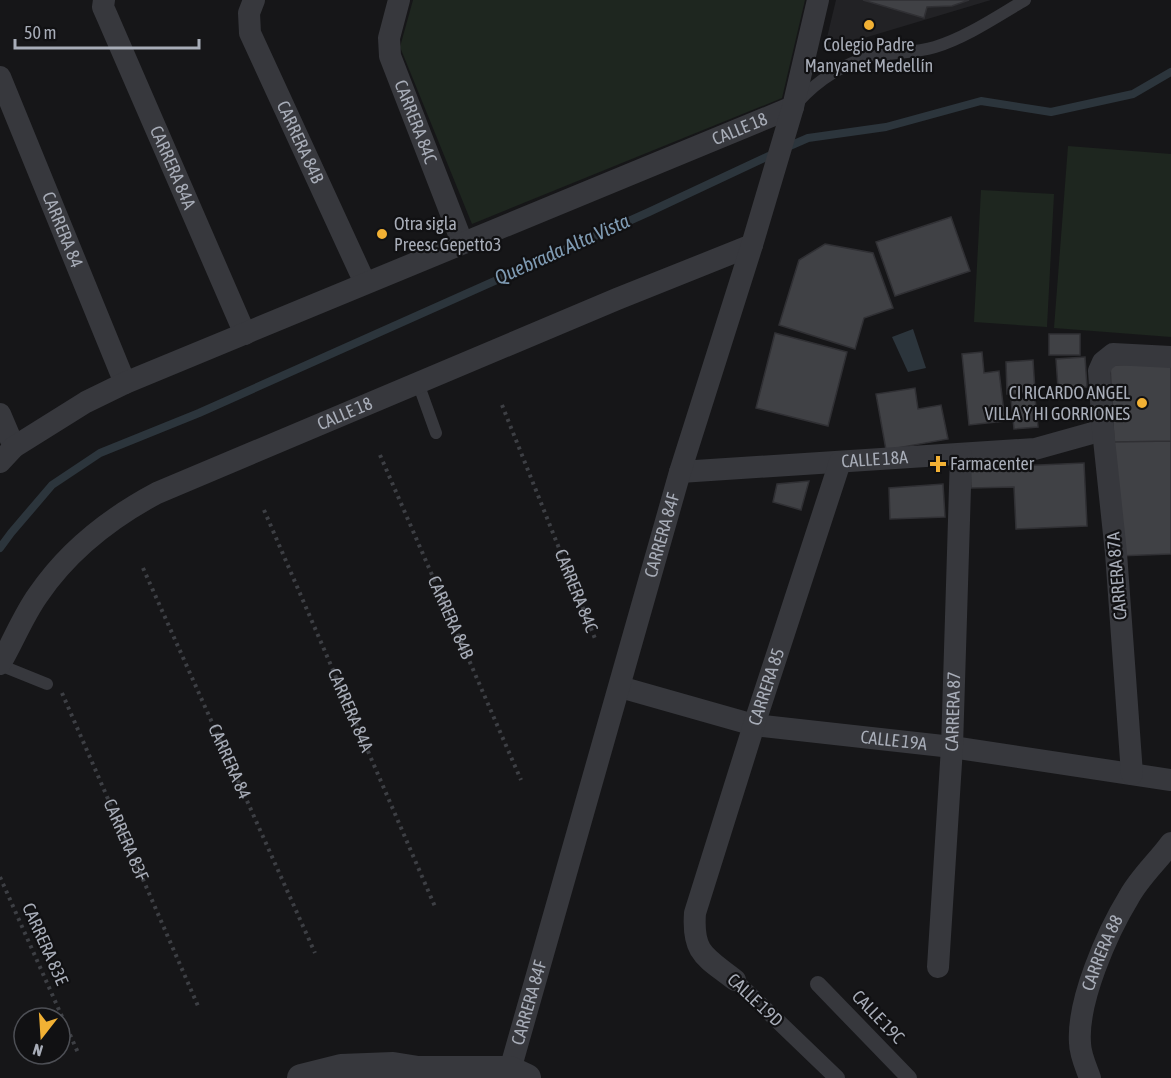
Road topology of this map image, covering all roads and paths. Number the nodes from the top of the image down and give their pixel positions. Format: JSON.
{"nodes":[{"id":1,"x":104,"y":0,"type":"edge"},
{"id":2,"x":254,"y":0,"type":"edge"},
{"id":3,"x":399,"y":0,"type":"edge"},
{"id":4,"x":818,"y":0,"type":"edge"},
{"id":5,"x":1025,"y":0,"type":"edge"},
{"id":6,"x":0,"y":77,"type":"edge"},
{"id":7,"x":793,"y":107,"type":"junction"},
{"id":8,"x":462,"y":242,"type":"junction"},
{"id":9,"x":752,"y":245,"type":"junction"},
{"id":10,"x":365,"y":283,"type":"junction"},
{"id":11,"x":245,"y":334,"type":"junction"},
{"id":12,"x":1171,"y":357,"type":"edge"},
{"id":13,"x":125,"y":382,"type":"junction"},
{"id":14,"x":418,"y":383,"type":"junction"},
{"id":15,"x":502,"y":405,"type":"dead end"},
{"id":16,"x":0,"y":414,"type":"edge"},
{"id":17,"x":1102,"y":430,"type":"junction"},
{"id":18,"x":436,"y":433,"type":"dead end"},
{"id":19,"x":7,"y":454,"type":"edge"},
{"id":20,"x":380,"y":455,"type":"dead end"},
{"id":21,"x":961,"y":455,"type":"junction"},
{"id":22,"x":840,"y":462,"type":"junction"},
{"id":23,"x":680,"y":472,"type":"junction"},
{"id":24,"x":264,"y":510,"type":"dead end"},
{"id":25,"x":143,"y":568,"type":"dead end"},
{"id":26,"x":596,"y":641,"type":"dead end"},
{"id":27,"x":0,"y":665,"type":"edge"},
{"id":28,"x":53,"y":685,"type":"joint"},
{"id":29,"x":620,"y":687,"type":"junction"},
{"id":30,"x":754,"y":725,"type":"junction"},
{"id":31,"x":952,"y":747,"type":"junction"},
{"id":32,"x":1132,"y":774,"type":"junction"},
{"id":33,"x":521,"y":780,"type":"dead end"},
{"id":34,"x":1171,"y":780,"type":"edge"},
{"id":35,"x":1171,"y":843,"type":"edge"},
{"id":36,"x":0,"y":877,"type":"edge"},
{"id":37,"x":436,"y":909,"type":"dead end"},
{"id":38,"x":695,"y":913,"type":"joint"},
{"id":39,"x":315,"y":953,"type":"dead end"},
{"id":40,"x":938,"y":967,"type":"dead end"},
{"id":41,"x":735,"y":980,"type":"joint"},
{"id":42,"x":818,"y":984,"type":"dead end"},
{"id":43,"x":198,"y":1006,"type":"dead end"},
{"id":44,"x":79,"y":1055,"type":"dead end"},
{"id":45,"x":519,"y":1074,"type":"edge"},
{"id":46,"x":301,"y":1078,"type":"edge"},
{"id":47,"x":837,"y":1078,"type":"edge"},
{"id":48,"x":909,"y":1078,"type":"edge"},
{"id":49,"x":1090,"y":1078,"type":"edge"}],
"edges":[{"from":1,"to":11,"type":"street","name":"CARRERA 84A"},
{"from":2,"to":10,"type":"street","name":"CARRERA 84B"},
{"from":3,"to":8,"type":"street","name":"CARRERA 84C"},
{"from":4,"to":7,"type":"street","name":"CARRERA 84F"},
{"from":5,"to":7,"type":"lane"},
{"from":6,"to":13,"type":"street","name":"CARRERA 84"},
{"from":7,"to":8,"type":"street","name":"CALLE 18"},
{"from":7,"to":9,"type":"street","name":"CARRERA 84F"},
{"from":8,"to":10,"type":"street","name":"CALLE 18"},
{"from":9,"to":14,"type":"street","name":"CALLE 18"},
{"from":9,"to":23,"type":"street","name":"CARRERA 84F"},
{"from":10,"to":11,"type":"street","name":"CALLE 18"},
{"from":11,"to":13,"type":"street","name":"CALLE 18"},
{"from":12,"to":17,"type":"street","name":"CARRERA 87A"},
{"from":13,"to":19,"type":"street","name":"CALLE 18"},
{"from":14,"to":18,"type":"lane"},
{"from":14,"to":27,"type":"street","name":"CALLE 18"},
{"from":15,"to":26,"type":"path","name":"CARRERA 84C"},
{"from":16,"to":19,"type":"street"},
{"from":17,"to":21,"type":"street","name":"CALLE 18A"},
{"from":17,"to":32,"type":"street","name":"CARRERA 87A"},
{"from":20,"to":33,"type":"path","name":"CARRERA 84B"},
{"from":21,"to":22,"type":"street","name":"CALLE 18A"},
{"from":21,"to":31,"type":"street","name":"CARRERA 87"},
{"from":22,"to":23,"type":"street","name":"CALLE 18A"},
{"from":22,"to":30,"type":"street","name":"CARRERA 85"},
{"from":23,"to":29,"type":"street","name":"CARRERA 84F"},
{"from":24,"to":37,"type":"path","name":"CARRERA 84A"},
{"from":25,"to":39,"type":"path","name":"CARRERA 84"},
{"from":27,"to":28,"type":"lane"},
{"from":28,"to":43,"type":"path","name":"CARRERA 83F"},
{"from":29,"to":30,"type":"street","name":"CALLE 19A"},
{"from":29,"to":45,"type":"street","name":"CARRERA 84F"},
{"from":30,"to":31,"type":"street","name":"CALLE 19A"},
{"from":30,"to":38,"type":"street","name":"CARRERA 85"},
{"from":31,"to":32,"type":"street","name":"CALLE 19A"},
{"from":31,"to":40,"type":"street","name":"CARRERA 87"},
{"from":32,"to":34,"type":"street","name":"CALLE 19A"},
{"from":35,"to":49,"type":"street","name":"CARRERA 88"},
{"from":36,"to":44,"type":"path","name":"CARRERA 83E"},
{"from":38,"to":41,"type":"street","name":"CALLE 19D"},
{"from":41,"to":47,"type":"street","name":"CALLE 19D"},
{"from":42,"to":48,"type":"street","name":"CALLE 19C"},
{"from":45,"to":46,"type":"street"}]}
